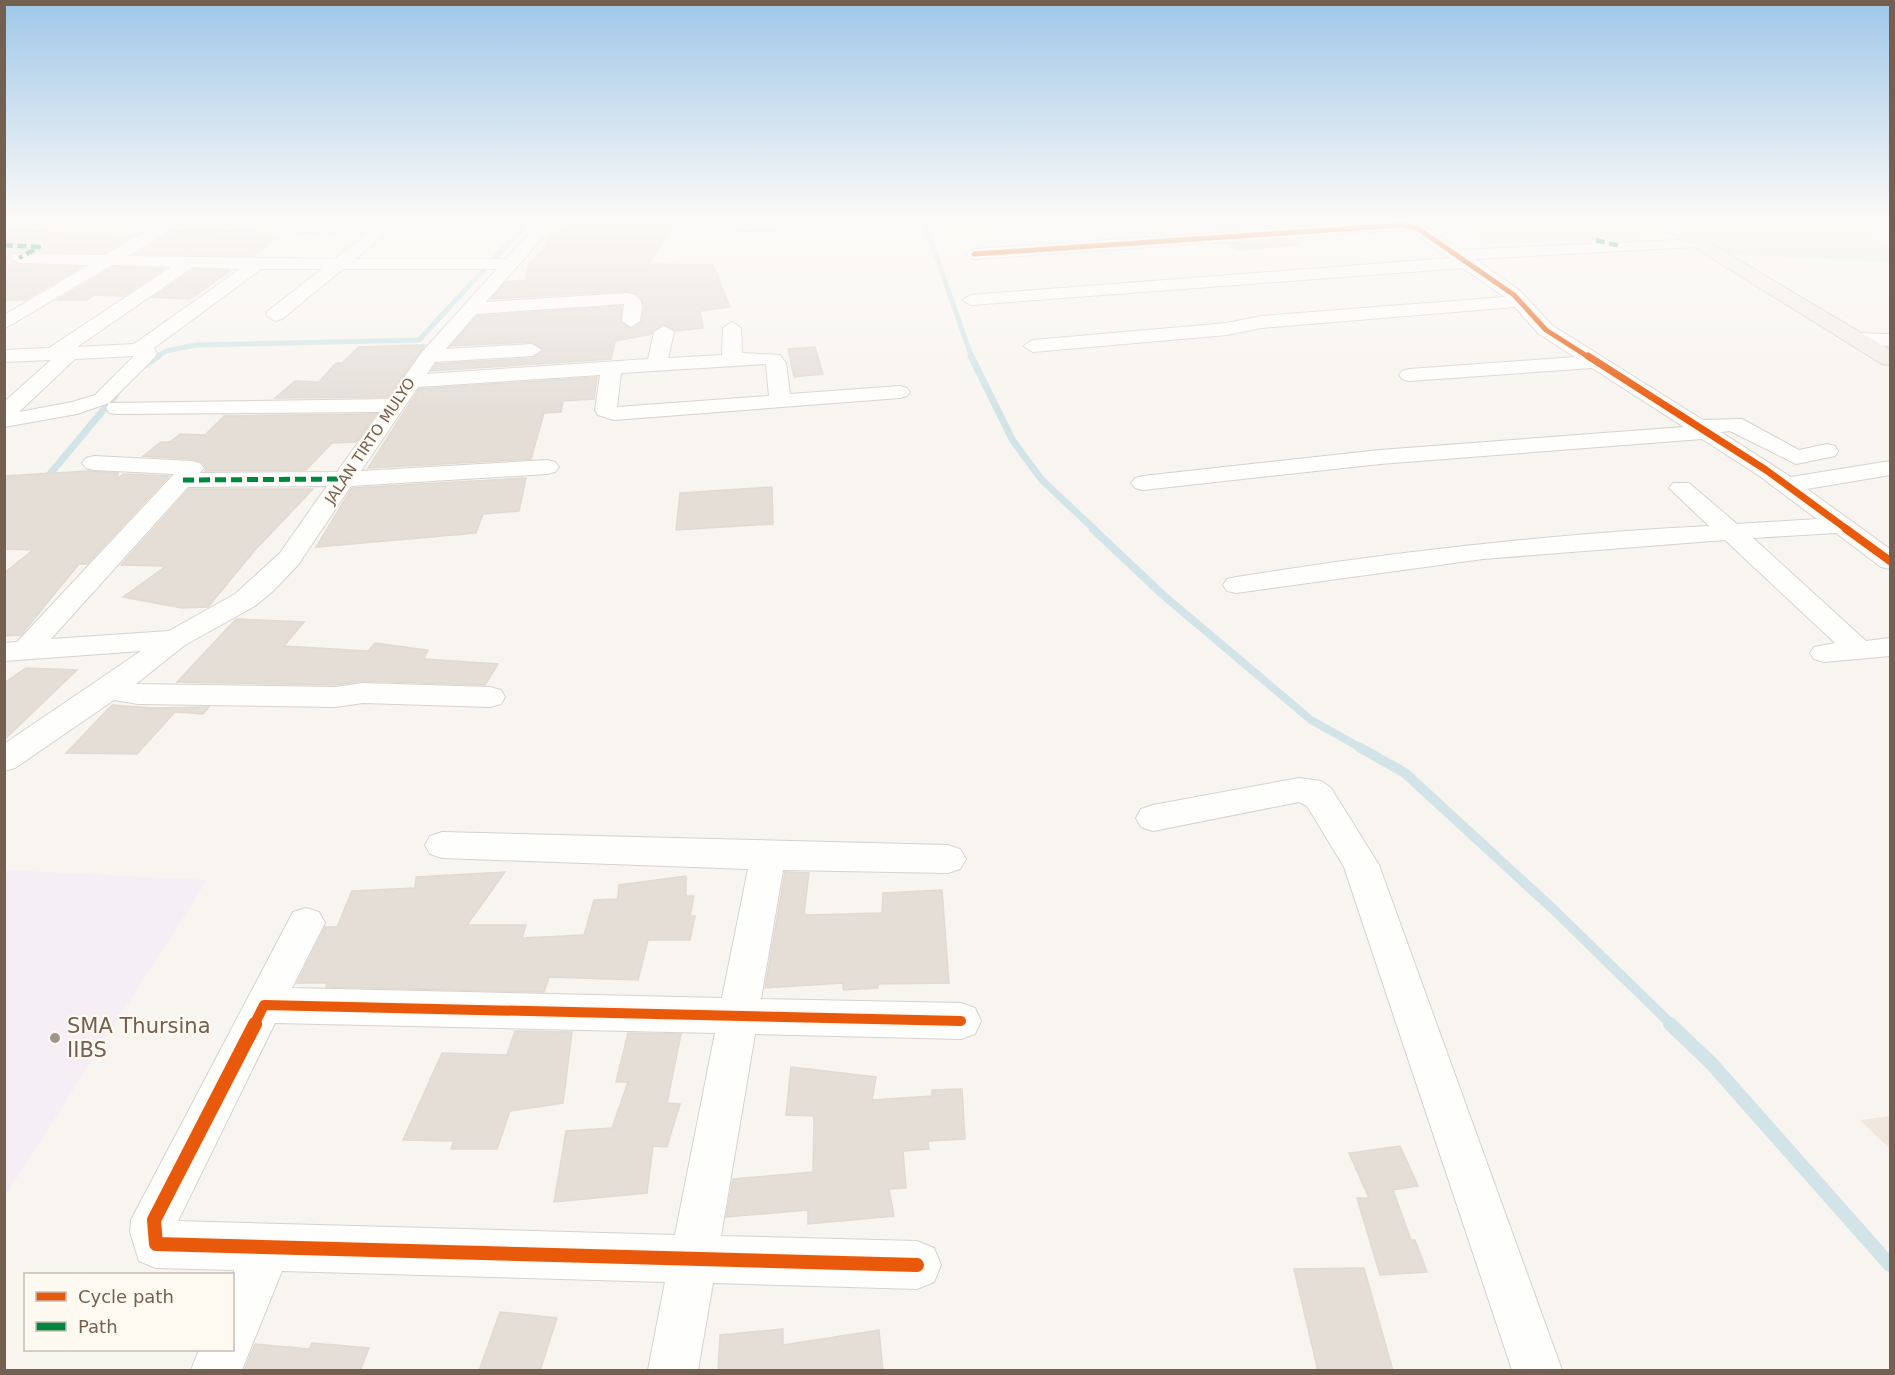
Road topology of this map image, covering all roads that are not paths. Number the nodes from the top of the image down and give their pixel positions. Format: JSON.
{"nodes":[{"id":1,"x":65,"y":285,"type":"edge"},
{"id":2,"x":157,"y":285,"type":"edge"},
{"id":3,"x":228,"y":285,"type":"edge"},
{"id":4,"x":314,"y":285,"type":"edge"},
{"id":5,"x":483,"y":285,"type":"edge"},
{"id":6,"x":1145,"y":285,"type":"edge"},
{"id":7,"x":1499,"y":285,"type":"edge"},
{"id":8,"x":1766,"y":285,"type":"edge"},
{"id":9,"x":971,"y":300,"type":"dead end"},
{"id":10,"x":1520,"y":301,"type":"junction"},
{"id":11,"x":469,"y":309,"type":"junction"},
{"id":12,"x":275,"y":315,"type":"dead end"},
{"id":13,"x":631,"y":321,"type":"dead end"},
{"id":14,"x":4,"y":323,"type":"edge"},
{"id":15,"x":732,"y":328,"type":"dead end"},
{"id":16,"x":664,"y":332,"type":"dead end"},
{"id":17,"x":1856,"y":339,"type":"junction"},
{"id":18,"x":1890,"y":340,"type":"edge"},
{"id":19,"x":1033,"y":346,"type":"dead end"},
{"id":20,"x":139,"y":350,"type":"junction"},
{"id":21,"x":532,"y":351,"type":"dead end"},
{"id":22,"x":63,"y":353,"type":"junction"},
{"id":23,"x":4,"y":356,"type":"edge"},
{"id":24,"x":429,"y":356,"type":"junction"},
{"id":25,"x":1890,"y":359,"type":"edge"},
{"id":26,"x":732,"y":360,"type":"junction"},
{"id":27,"x":1594,"y":362,"type":"junction"},
{"id":28,"x":656,"y":366,"type":"junction"},
{"id":29,"x":610,"y":369,"type":"junction"},
{"id":30,"x":1409,"y":375,"type":"dead end"},
{"id":31,"x":411,"y":381,"type":"junction"},
{"id":32,"x":900,"y":392,"type":"dead end"},
{"id":33,"x":780,"y":401,"type":"junction"},
{"id":34,"x":395,"y":405,"type":"junction"},
{"id":35,"x":117,"y":408,"type":"dead end"},
{"id":36,"x":4,"y":414,"type":"edge"},
{"id":37,"x":4,"y":422,"type":"edge"},
{"id":38,"x":1705,"y":430,"type":"junction"},
{"id":39,"x":1827,"y":451,"type":"dead end"},
{"id":40,"x":94,"y":463,"type":"dead end"},
{"id":41,"x":547,"y":467,"type":"dead end"},
{"id":42,"x":1890,"y":468,"type":"edge"},
{"id":43,"x":345,"y":479,"type":"junction"},
{"id":44,"x":183,"y":480,"type":"junction"},
{"id":45,"x":1143,"y":483,"type":"dead end"},
{"id":46,"x":1787,"y":485,"type":"junction"},
{"id":47,"x":1681,"y":488,"type":"dead end"},
{"id":48,"x":1843,"y":525,"type":"junction"},
{"id":49,"x":1731,"y":532,"type":"junction"},
{"id":50,"x":1890,"y":561,"type":"edge"},
{"id":51,"x":1236,"y":585,"type":"dead end"},
{"id":52,"x":175,"y":639,"type":"junction"},
{"id":53,"x":1890,"y":647,"type":"edge"},
{"id":54,"x":15,"y":651,"type":"edge"},
{"id":55,"x":1860,"y":651,"type":"junction"},
{"id":56,"x":1824,"y":653,"type":"dead end"},
{"id":57,"x":109,"y":689,"type":"junction"},
{"id":58,"x":490,"y":697,"type":"dead end"},
{"id":59,"x":4,"y":760,"type":"edge"},
{"id":60,"x":1153,"y":818,"type":"dead end"},
{"id":61,"x":442,"y":845,"type":"dead end"},
{"id":62,"x":768,"y":856,"type":"junction"},
{"id":63,"x":948,"y":858,"type":"dead end"},
{"id":64,"x":306,"y":923,"type":"dead end"},
{"id":65,"x":264,"y":1005,"type":"junction"},
{"id":66,"x":737,"y":1015,"type":"junction"},
{"id":67,"x":961,"y":1021,"type":"dead end"},
{"id":68,"x":268,"y":1249,"type":"junction"},
{"id":69,"x":693,"y":1259,"type":"junction"},
{"id":70,"x":916,"y":1265,"type":"dead end"},
{"id":71,"x":234,"y":1327,"type":"edge"},
{"id":72,"x":225,"y":1351,"type":"edge"},
{"id":73,"x":216,"y":1371,"type":"edge"},
{"id":74,"x":673,"y":1371,"type":"edge"},
{"id":75,"x":1537,"y":1371,"type":"edge"}],
"edges":[{"from":1,"to":14,"type":"street"},
{"from":2,"to":22,"type":"street"},
{"from":3,"to":20,"type":"street"},
{"from":4,"to":12,"type":"street"},
{"from":5,"to":11,"type":"street","name":"JALAN TIRTO MULYO"},
{"from":6,"to":9,"type":"street"},
{"from":7,"to":10,"type":"street"},
{"from":8,"to":17,"type":"main road"},
{"from":10,"to":19,"type":"street"},
{"from":10,"to":27,"type":"street"},
{"from":11,"to":13,"type":"street"},
{"from":11,"to":24,"type":"street","name":"JALAN TIRTO MULYO"},
{"from":15,"to":26,"type":"street"},
{"from":16,"to":28,"type":"street"},
{"from":17,"to":18,"type":"street"},
{"from":17,"to":25,"type":"main road"},
{"from":20,"to":22,"type":"street"},
{"from":20,"to":37,"type":"street"},
{"from":21,"to":24,"type":"street"},
{"from":22,"to":23,"type":"street"},
{"from":22,"to":36,"type":"street"},
{"from":24,"to":31,"type":"street","name":"JALAN TIRTO MULYO"},
{"from":26,"to":28,"type":"street"},
{"from":26,"to":33,"type":"street"},
{"from":27,"to":30,"type":"street"},
{"from":27,"to":38,"type":"street"},
{"from":28,"to":29,"type":"street"},
{"from":29,"to":31,"type":"street"},
{"from":29,"to":33,"type":"street"},
{"from":31,"to":34,"type":"street","name":"JALAN TIRTO MULYO"},
{"from":32,"to":33,"type":"street"},
{"from":34,"to":35,"type":"street"},
{"from":34,"to":43,"type":"street","name":"JALAN TIRTO MULYO"},
{"from":38,"to":39,"type":"street"},
{"from":38,"to":45,"type":"street"},
{"from":38,"to":46,"type":"street"},
{"from":40,"to":44,"type":"street"},
{"from":41,"to":43,"type":"street"},
{"from":42,"to":46,"type":"street"},
{"from":43,"to":44,"type":"street"},
{"from":43,"to":52,"type":"street","name":"JALAN TIRTO MULYO"},
{"from":44,"to":54,"type":"street"},
{"from":46,"to":48,"type":"street"},
{"from":47,"to":49,"type":"street"},
{"from":48,"to":49,"type":"street"},
{"from":48,"to":50,"type":"street"},
{"from":49,"to":51,"type":"street"},
{"from":49,"to":55,"type":"street"},
{"from":52,"to":54,"type":"street"},
{"from":52,"to":57,"type":"street","name":"JALAN TIRTO MULYO"},
{"from":53,"to":55,"type":"street"},
{"from":55,"to":56,"type":"street"},
{"from":57,"to":58,"type":"street"},
{"from":57,"to":59,"type":"street","name":"JALAN TIRTO MULYO"},
{"from":60,"to":75,"type":"street"},
{"from":61,"to":62,"type":"street"},
{"from":62,"to":63,"type":"street"},
{"from":62,"to":66,"type":"street"},
{"from":64,"to":65,"type":"street"},
{"from":65,"to":66,"type":"street"},
{"from":65,"to":68,"type":"street"},
{"from":66,"to":67,"type":"street"},
{"from":66,"to":69,"type":"street"},
{"from":68,"to":69,"type":"street"},
{"from":68,"to":71,"type":"street"},
{"from":69,"to":70,"type":"street"},
{"from":69,"to":74,"type":"street"},
{"from":72,"to":73,"type":"street"}]}
